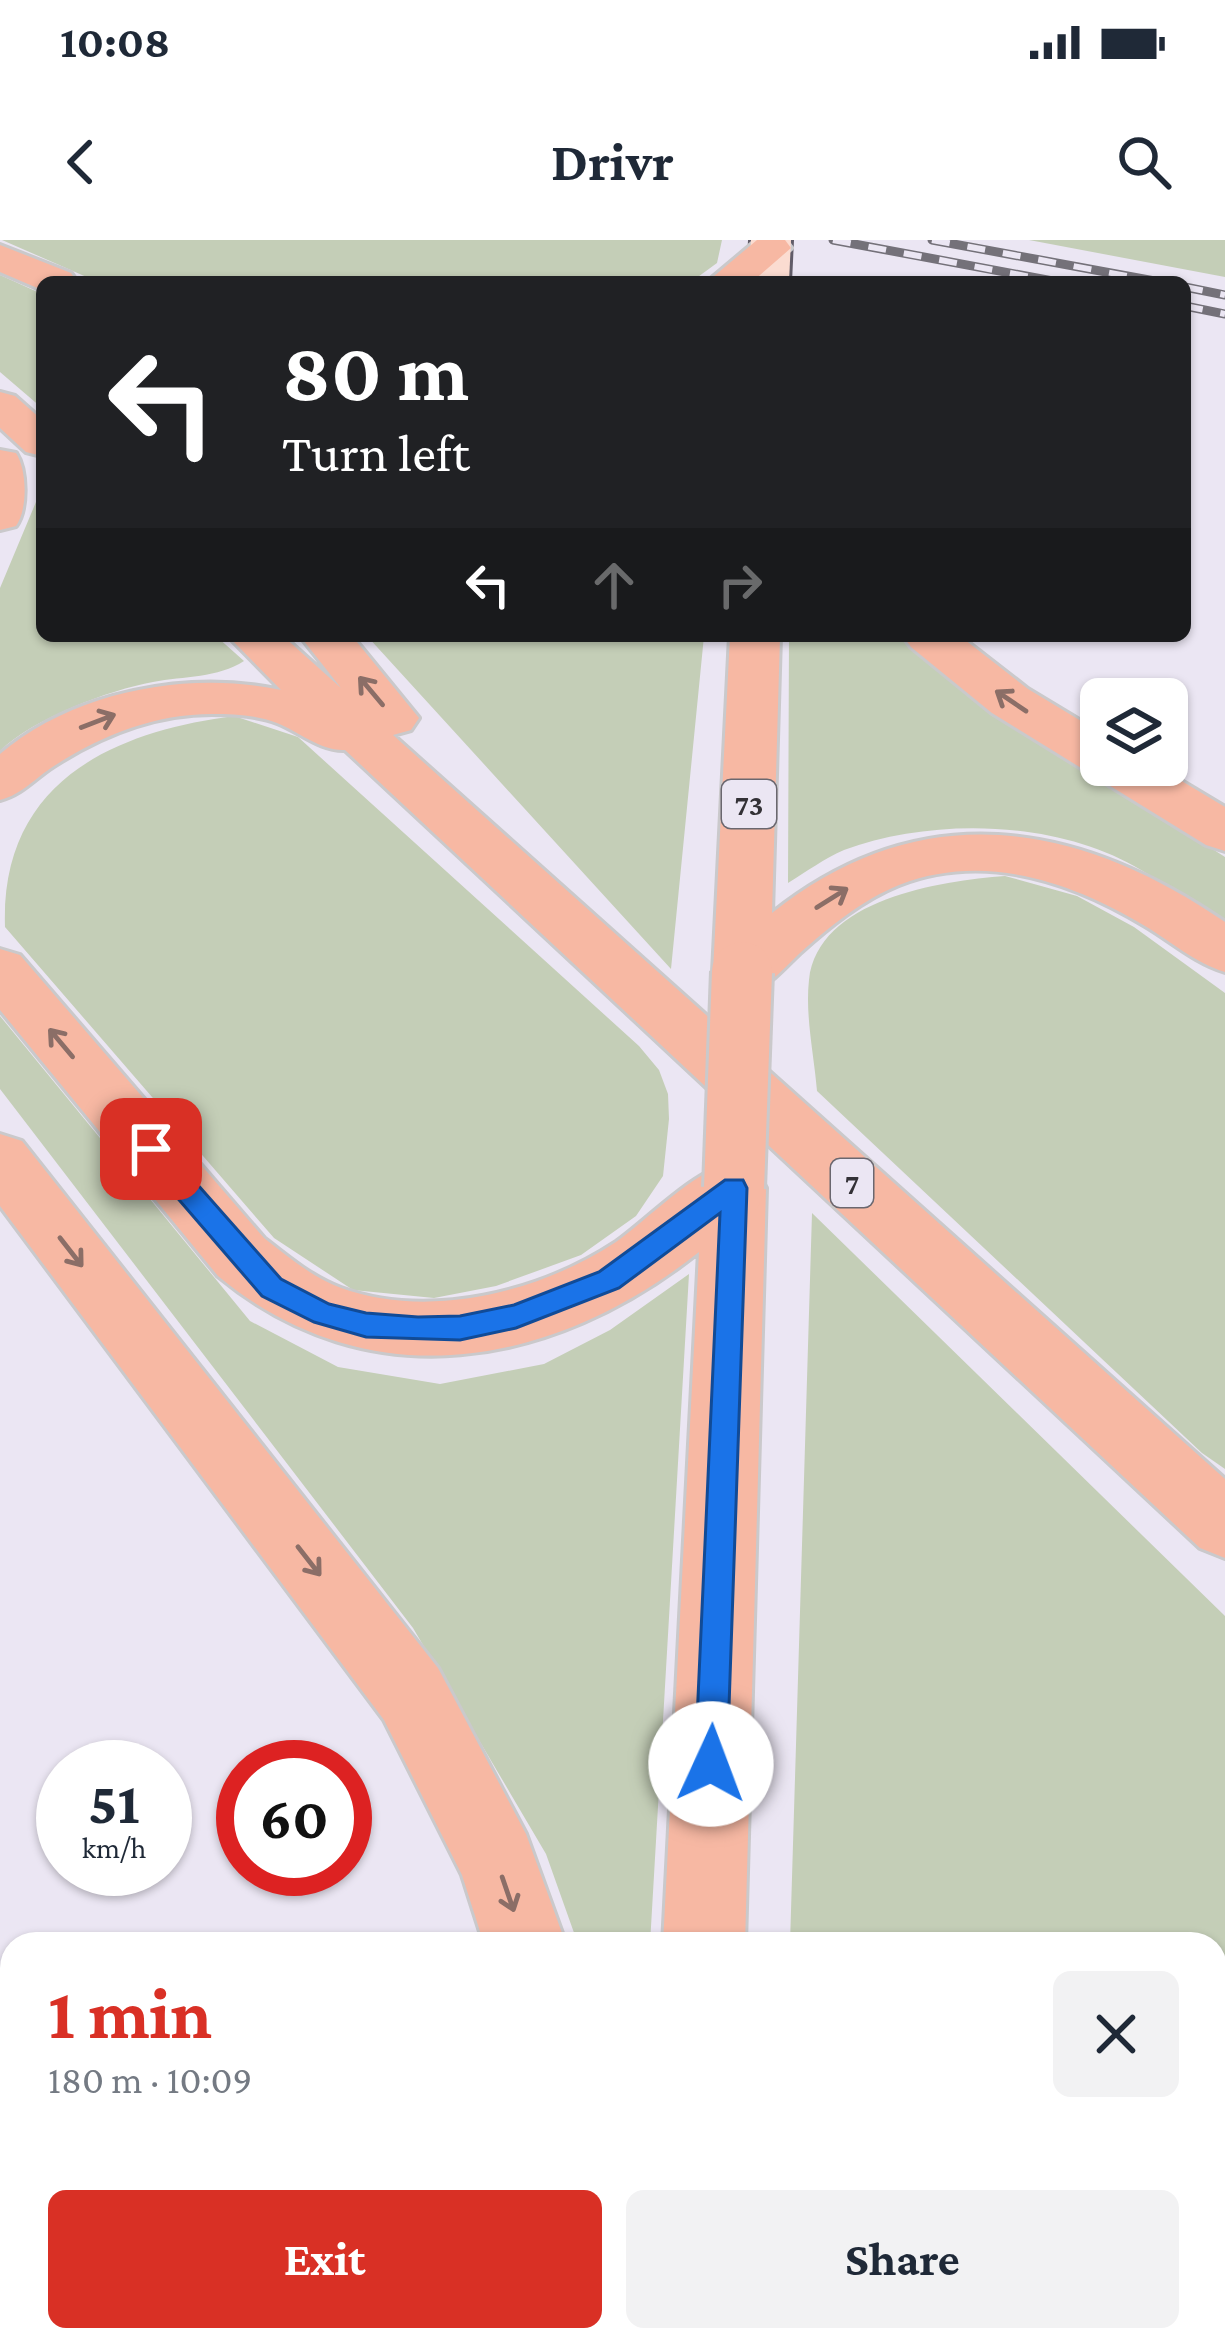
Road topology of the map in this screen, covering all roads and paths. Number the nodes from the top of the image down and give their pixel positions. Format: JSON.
{"nodes":[{"id":1,"x":770,"y":256,"type":"edge"},
{"id":2,"x":0,"y":257,"type":"edge"},
{"id":3,"x":43,"y":276,"type":"edge"},
{"id":4,"x":737,"y":276,"type":"edge"},
{"id":5,"x":0,"y":405,"type":"edge"},
{"id":6,"x":36,"y":438,"type":"edge"},
{"id":7,"x":0,"y":463,"type":"edge"},
{"id":8,"x":0,"y":516,"type":"edge"},
{"id":9,"x":260,"y":642,"type":"edge"},
{"id":10,"x":330,"y":642,"type":"edge"},
{"id":11,"x":755,"y":642,"type":"edge"},
{"id":12,"x":936,"y":642,"type":"edge"},
{"id":13,"x":1080,"y":744,"type":"edge"},
{"id":14,"x":0,"y":782,"type":"edge"},
{"id":15,"x":413,"y":782,"type":"junction"},
{"id":16,"x":1149,"y":786,"type":"edge"},
{"id":17,"x":1225,"y":832,"type":"edge"},
{"id":18,"x":553,"y":910,"type":"junction"},
{"id":19,"x":1225,"y":951,"type":"edge"},
{"id":20,"x":0,"y":970,"type":"edge"},
{"id":21,"x":742,"y":972,"type":"junction"},
{"id":22,"x":0,"y":1160,"type":"edge"},
{"id":23,"x":734,"y":1188,"type":"junction"},
{"id":24,"x":1150,"y":1456,"type":"junction"},
{"id":25,"x":1225,"y":1502,"type":"edge"},
{"id":26,"x":1225,"y":1525,"type":"edge"},
{"id":27,"x":1225,"y":1542,"type":"edge"},
{"id":28,"x":716,"y":1629,"type":"junction"},
{"id":29,"x":521,"y":1932,"type":"edge"},
{"id":30,"x":704,"y":1932,"type":"edge"},
{"id":31,"x":729,"y":1932,"type":"edge"}],
"edges":[{"from":1,"to":4,"type":"main road"},
{"from":2,"to":3,"type":"main road"},
{"from":5,"to":6,"type":"main road"},
{"from":7,"to":8,"type":"main road"},
{"from":9,"to":15,"type":"main road","number":"7"},
{"from":18,"to":10,"type":"main road","one_way":true},
{"from":11,"to":21,"type":"main road","number":"73"},
{"from":13,"to":12,"type":"main road","one_way":true},
{"from":14,"to":15,"type":"main road","one_way":true},
{"from":15,"to":18,"type":"main road","number":"7"},
{"from":16,"to":17,"type":"main road"},
{"from":18,"to":24,"type":"main road","number":"7"},
{"from":21,"to":19,"type":"main road","one_way":true},
{"from":23,"to":20,"type":"main road","one_way":true},
{"from":21,"to":23,"type":"main road","number":"73","bridge":true},
{"from":22,"to":29,"type":"main road","one_way":true},
{"from":23,"to":28,"type":"main road","number":"73"},
{"from":24,"to":25,"type":"main road"},
{"from":24,"to":26,"type":"main road","number":"7"},
{"from":24,"to":27,"type":"main road"},
{"from":28,"to":30,"type":"main road","number":"73"},
{"from":28,"to":31,"type":"main road"}]}
